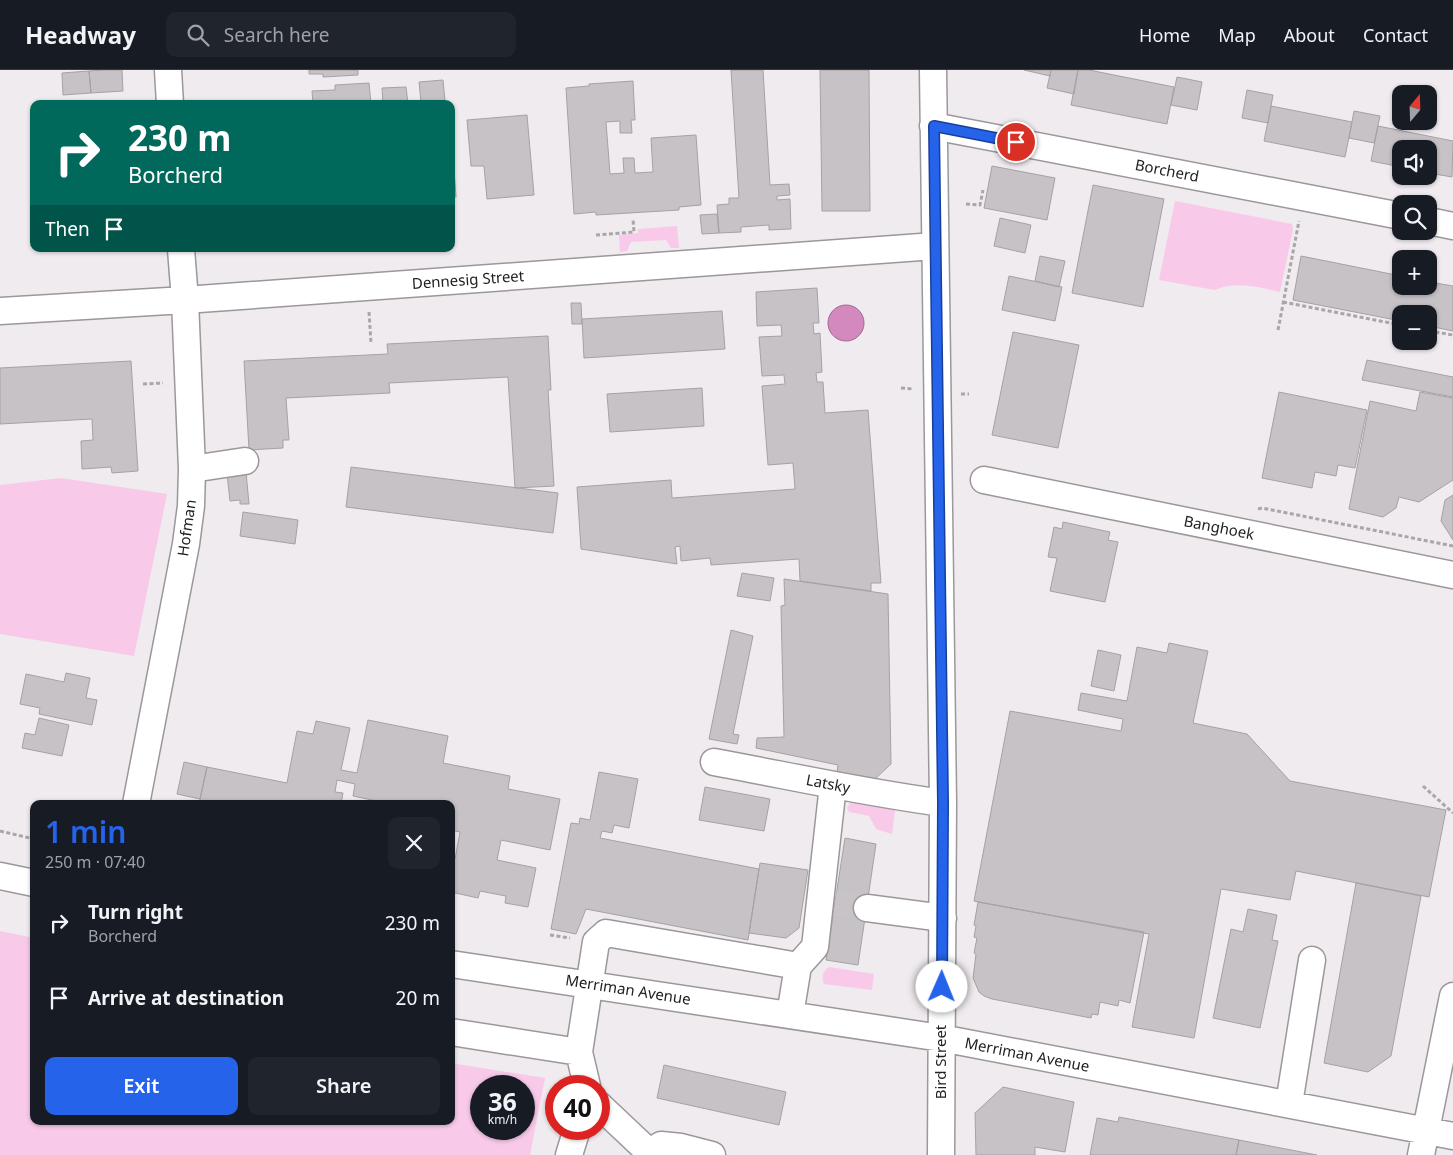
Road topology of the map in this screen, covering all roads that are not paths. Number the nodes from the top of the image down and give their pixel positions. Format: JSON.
{"nodes":[{"id":1,"x":168,"y":70,"type":"edge"},
{"id":2,"x":932,"y":70,"type":"edge"},
{"id":3,"x":170,"y":100,"type":"edge"},
{"id":4,"x":934,"y":126,"type":"junction"},
{"id":5,"x":1392,"y":214,"type":"edge"},
{"id":6,"x":1437,"y":223,"type":"edge"},
{"id":7,"x":1453,"y":226,"type":"edge"},
{"id":8,"x":935,"y":246,"type":"junction"},
{"id":9,"x":181,"y":252,"type":"edge"},
{"id":10,"x":185,"y":300,"type":"junction"},
{"id":11,"x":0,"y":311,"type":"edge"},
{"id":12,"x":244,"y":461,"type":"dead end"},
{"id":13,"x":192,"y":468,"type":"junction"},
{"id":14,"x":984,"y":480,"type":"dead end"},
{"id":15,"x":1453,"y":575,"type":"edge"},
{"id":16,"x":714,"y":762,"type":"dead end"},
{"id":17,"x":833,"y":785,"type":"junction"},
{"id":18,"x":137,"y":800,"type":"edge"},
{"id":19,"x":943,"y":803,"type":"junction"},
{"id":20,"x":0,"y":876,"type":"edge"},
{"id":21,"x":30,"y":881,"type":"edge"},
{"id":22,"x":867,"y":908,"type":"tunnel mouth"},
{"id":23,"x":943,"y":918,"type":"junction"},
{"id":24,"x":1312,"y":960,"type":"dead end"},
{"id":25,"x":455,"y":965,"type":"edge"},
{"id":26,"x":798,"y":966,"type":"junction"},
{"id":27,"x":589,"y":984,"type":"junction"},
{"id":28,"x":1453,"y":996,"type":"edge"},
{"id":29,"x":790,"y":1015,"type":"junction"},
{"id":30,"x":455,"y":1033,"type":"edge"},
{"id":31,"x":941,"y":1038,"type":"junction"},
{"id":32,"x":579,"y":1052,"type":"junction"},
{"id":33,"x":584,"y":1075,"type":"edge"},
{"id":34,"x":1289,"y":1104,"type":"junction"},
{"id":35,"x":610,"y":1115,"type":"edge"},
{"id":36,"x":1453,"y":1136,"type":"edge"},
{"id":37,"x":574,"y":1140,"type":"edge"},
{"id":38,"x":1424,"y":1143,"type":"edge"},
{"id":39,"x":651,"y":1154,"type":"edge"},
{"id":40,"x":705,"y":1154,"type":"edge"},
{"id":41,"x":569,"y":1155,"type":"edge"},
{"id":42,"x":941,"y":1155,"type":"edge"}],
"edges":[{"from":1,"to":3,"type":"street"},
{"from":2,"to":4,"type":"street","name":"Bird Street"},
{"from":4,"to":5,"type":"street","name":"Borcherd"},
{"from":4,"to":8,"type":"street","name":"Bird Street"},
{"from":6,"to":7,"type":"street"},
{"from":8,"to":10,"type":"street","name":"Dennesig Street"},
{"from":8,"to":19,"type":"street","name":"Bird Street"},
{"from":9,"to":10,"type":"street","name":"Hofman"},
{"from":10,"to":11,"type":"street","name":"Dennesig Street"},
{"from":10,"to":13,"type":"street","name":"Hofman"},
{"from":12,"to":13,"type":"street"},
{"from":13,"to":18,"type":"street","name":"Hofman"},
{"from":14,"to":15,"type":"street","name":"Banghoek"},
{"from":16,"to":17,"type":"street","name":"Latsky"},
{"from":17,"to":19,"type":"street","name":"Latsky"},
{"from":17,"to":26,"type":"street"},
{"from":19,"to":23,"type":"street","name":"Bird Street"},
{"from":20,"to":21,"type":"street"},
{"from":22,"to":23,"type":"street"},
{"from":23,"to":31,"type":"street","name":"Bird Street"},
{"from":24,"to":34,"type":"street"},
{"from":25,"to":27,"type":"street","name":"Merriman Avenue"},
{"from":26,"to":27,"type":"street"},
{"from":26,"to":29,"type":"street"},
{"from":27,"to":29,"type":"street","name":"Merriman Avenue"},
{"from":27,"to":32,"type":"street"},
{"from":28,"to":38,"type":"street"},
{"from":29,"to":31,"type":"street","name":"Merriman Avenue"},
{"from":30,"to":32,"type":"street"},
{"from":31,"to":34,"type":"street","name":"Merriman Avenue"},
{"from":31,"to":42,"type":"street","name":"Bird Street"},
{"from":32,"to":33,"type":"street"},
{"from":34,"to":38,"type":"street","name":"Merriman Avenue"},
{"from":35,"to":39,"type":"street"},
{"from":36,"to":38,"type":"street","name":"Merriman Avenue"},
{"from":37,"to":41,"type":"street"},
{"from":39,"to":40,"type":"street"}]}
